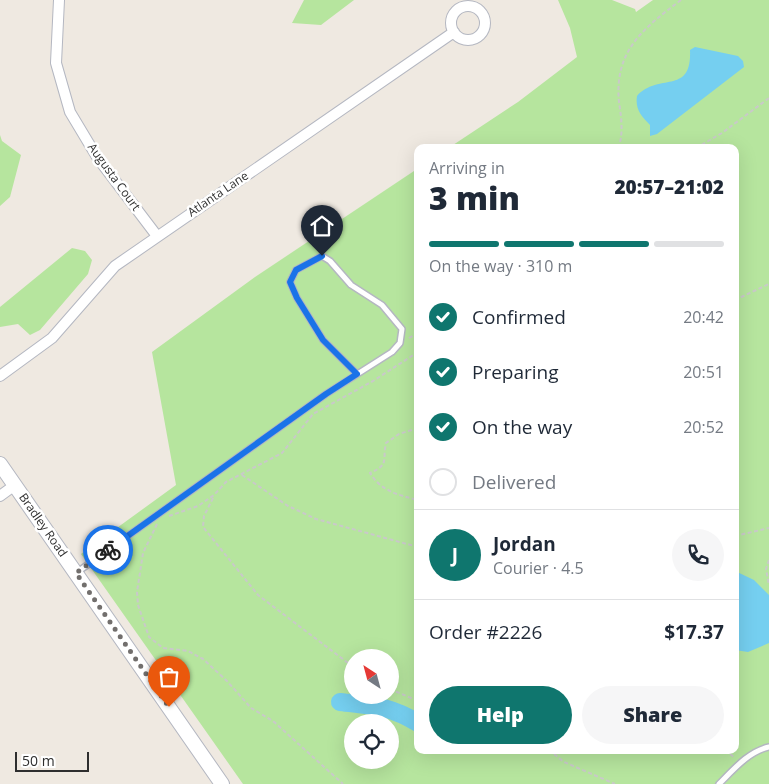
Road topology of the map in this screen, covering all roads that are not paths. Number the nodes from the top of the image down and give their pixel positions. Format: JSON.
{"nodes":[{"id":1,"x":60,"y":0,"type":"edge"},
{"id":2,"x":454,"y":32,"type":"dead end"},
{"id":3,"x":157,"y":236,"type":"junction"},
{"id":4,"x":357,"y":374,"type":"junction"},
{"id":5,"x":0,"y":376,"type":"edge"},
{"id":6,"x":0,"y":464,"type":"edge"},
{"id":7,"x":15,"y":485,"type":"junction"},
{"id":8,"x":0,"y":496,"type":"edge"},
{"id":9,"x":76,"y":573,"type":"junction"},
{"id":10,"x":769,"y":747,"type":"edge"},
{"id":11,"x":222,"y":784,"type":"edge"},
{"id":12,"x":719,"y":784,"type":"edge"}],
"edges":[{"from":1,"to":3,"type":"street","name":"Augusta Court"},
{"from":2,"to":3,"type":"street","name":"Atlanta Lane"},
{"from":3,"to":5,"type":"street","name":"Atlanta Lane"},
{"from":4,"to":4,"type":"lane"},
{"from":4,"to":9,"type":"lane"},
{"from":6,"to":7,"type":"street","name":"Bradley Road"},
{"from":7,"to":8,"type":"street"},
{"from":7,"to":9,"type":"street","name":"Bradley Road"},
{"from":9,"to":11,"type":"street","name":"Bradley Road"},
{"from":10,"to":12,"type":"lane"}]}
